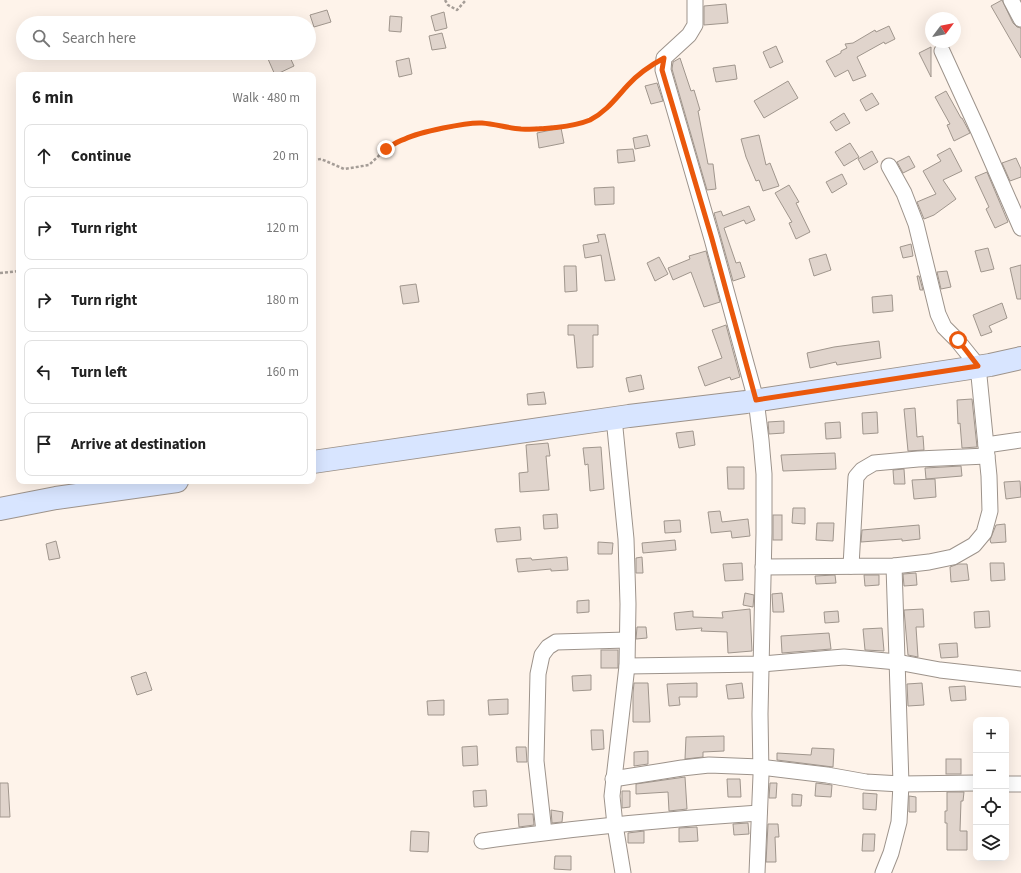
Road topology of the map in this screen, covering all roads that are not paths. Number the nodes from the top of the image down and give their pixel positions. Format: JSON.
{"nodes":[{"id":1,"x":695,"y":0,"type":"edge"},
{"id":2,"x":1011,"y":0,"type":"edge"},
{"id":3,"x":1021,"y":19,"type":"edge"},
{"id":4,"x":942,"y":51,"type":"dead end"},
{"id":5,"x":889,"y":166,"type":"dead end"},
{"id":6,"x":1021,"y":228,"type":"edge"},
{"id":7,"x":1021,"y":358,"type":"edge"},
{"id":8,"x":978,"y":366,"type":"junction"},
{"id":9,"x":756,"y":400,"type":"junction"},
{"id":10,"x":614,"y":418,"type":"junction"},
{"id":11,"x":1021,"y":440,"type":"edge"},
{"id":12,"x":987,"y":451,"type":"junction"},
{"id":13,"x":316,"y":462,"type":"edge"},
{"id":14,"x":156,"y":484,"type":"edge"},
{"id":15,"x":0,"y":509,"type":"edge"},
{"id":16,"x":851,"y":566,"type":"junction"},
{"id":17,"x":894,"y":566,"type":"junction"},
{"id":18,"x":763,"y":567,"type":"junction"},
{"id":19,"x":627,"y":640,"type":"junction"},
{"id":20,"x":897,"y":662,"type":"junction"},
{"id":21,"x":761,"y":664,"type":"junction"},
{"id":22,"x":627,"y":666,"type":"junction"},
{"id":23,"x":1021,"y":678,"type":"edge"},
{"id":24,"x":760,"y":767,"type":"junction"},
{"id":25,"x":613,"y":780,"type":"junction"},
{"id":26,"x":973,"y":783,"type":"edge"},
{"id":27,"x":901,"y":784,"type":"junction"},
{"id":28,"x":1009,"y":784,"type":"edge"},
{"id":29,"x":1021,"y":784,"type":"edge"},
{"id":30,"x":759,"y":813,"type":"junction"},
{"id":31,"x":615,"y":825,"type":"junction"},
{"id":32,"x":544,"y":832,"type":"junction"},
{"id":33,"x":482,"y":841,"type":"dead end"},
{"id":34,"x":623,"y":873,"type":"edge"},
{"id":35,"x":757,"y":873,"type":"edge"},
{"id":36,"x":883,"y":873,"type":"edge"}],
"edges":[{"from":1,"to":9,"type":"street"},
{"from":2,"to":3,"type":"street"},
{"from":4,"to":6,"type":"street"},
{"from":5,"to":8,"type":"street"},
{"from":7,"to":8,"type":"main road"},
{"from":8,"to":9,"type":"main road"},
{"from":8,"to":12,"type":"street"},
{"from":9,"to":10,"type":"main road"},
{"from":9,"to":18,"type":"street"},
{"from":10,"to":13,"type":"main road"},
{"from":10,"to":19,"type":"street"},
{"from":11,"to":12,"type":"street"},
{"from":12,"to":16,"type":"street"},
{"from":12,"to":17,"type":"street"},
{"from":14,"to":15,"type":"main road"},
{"from":16,"to":17,"type":"street"},
{"from":16,"to":18,"type":"street"},
{"from":17,"to":20,"type":"street"},
{"from":18,"to":21,"type":"street"},
{"from":19,"to":22,"type":"street"},
{"from":19,"to":32,"type":"street"},
{"from":20,"to":21,"type":"street"},
{"from":20,"to":23,"type":"street"},
{"from":20,"to":27,"type":"street"},
{"from":21,"to":22,"type":"street"},
{"from":21,"to":24,"type":"street"},
{"from":22,"to":25,"type":"street"},
{"from":24,"to":25,"type":"street"},
{"from":24,"to":27,"type":"street"},
{"from":24,"to":30,"type":"street"},
{"from":25,"to":31,"type":"street"},
{"from":26,"to":27,"type":"street"},
{"from":27,"to":36,"type":"street"},
{"from":28,"to":29,"type":"street"},
{"from":30,"to":31,"type":"street"},
{"from":30,"to":35,"type":"street"},
{"from":31,"to":32,"type":"street"},
{"from":31,"to":34,"type":"street"},
{"from":32,"to":33,"type":"street"}]}
